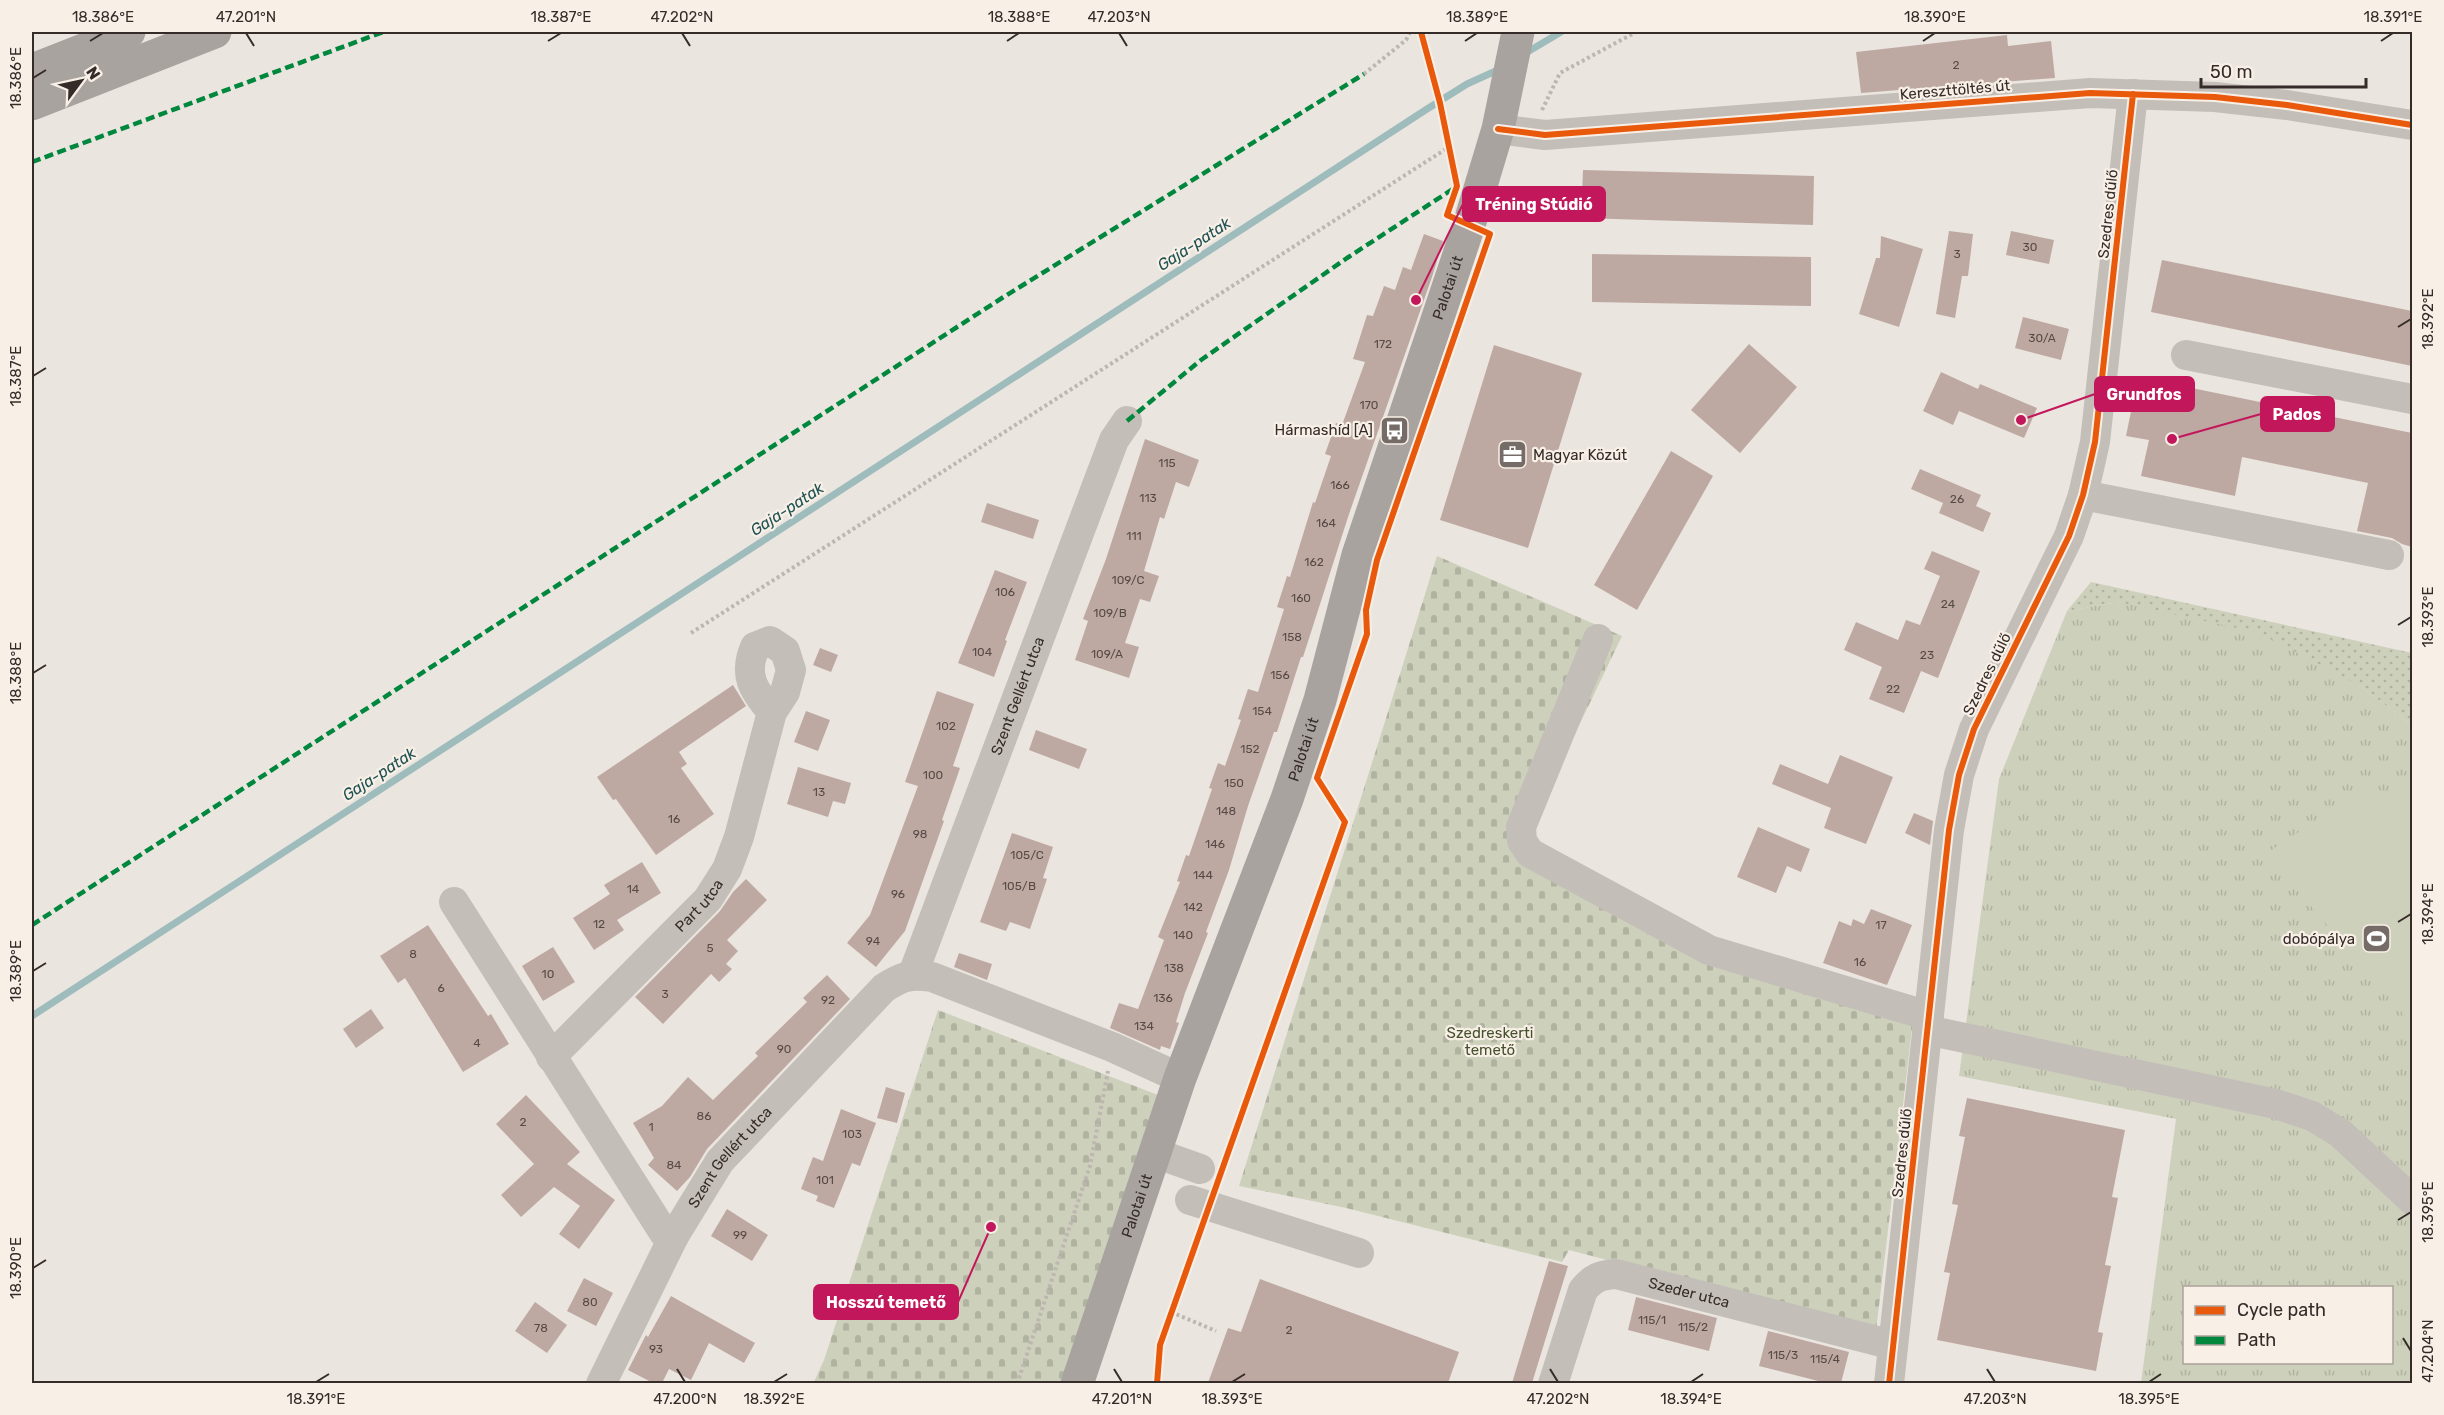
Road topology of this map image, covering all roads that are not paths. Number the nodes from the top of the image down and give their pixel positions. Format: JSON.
{"nodes":[{"id":1,"x":129,"y":32,"type":"edge"},
{"id":2,"x":215,"y":32,"type":"edge"},
{"id":3,"x":1518,"y":32,"type":"edge"},
{"id":4,"x":32,"y":70,"type":"edge"},
{"id":5,"x":2133,"y":94,"type":"junction"},
{"id":6,"x":32,"y":104,"type":"edge"},
{"id":7,"x":1509,"y":123,"type":"junction"},
{"id":8,"x":2412,"y":125,"type":"edge"},
{"id":9,"x":2186,"y":355,"type":"dead end"},
{"id":10,"x":2412,"y":399,"type":"edge"},
{"id":11,"x":1127,"y":421,"type":"dead end"},
{"id":12,"x":2083,"y":495,"type":"junction"},
{"id":13,"x":2389,"y":555,"type":"dead end"},
{"id":14,"x":1598,"y":639,"type":"dead end"},
{"id":15,"x":772,"y":712,"type":"dead end"},
{"id":16,"x":454,"y":902,"type":"dead end"},
{"id":17,"x":913,"y":974,"type":"junction"},
{"id":18,"x":1928,"y":1023,"type":"junction"},
{"id":19,"x":551,"y":1056,"type":"junction"},
{"id":20,"x":1180,"y":1078,"type":"junction"},
{"id":21,"x":1155,"y":1153,"type":"junction"},
{"id":22,"x":1200,"y":1169,"type":"dead end"},
{"id":23,"x":1190,"y":1200,"type":"dead end"},
{"id":24,"x":2412,"y":1200,"type":"edge"},
{"id":25,"x":674,"y":1236,"type":"junction"},
{"id":26,"x":1359,"y":1253,"type":"dead end"},
{"id":27,"x":1893,"y":1345,"type":"junction"},
{"id":28,"x":601,"y":1383,"type":"edge"},
{"id":29,"x":1077,"y":1383,"type":"edge"},
{"id":30,"x":1553,"y":1383,"type":"edge"},
{"id":31,"x":1889,"y":1383,"type":"edge"}],
"edges":[{"from":1,"to":4,"type":"main road"},
{"from":2,"to":6,"type":"main road"},
{"from":3,"to":7,"type":"main road","name":"Palotai út"},
{"from":5,"to":7,"type":"street","name":"Kereszttöltés út"},
{"from":5,"to":8,"type":"street","name":"Kereszttöltés út"},
{"from":5,"to":12,"type":"street","name":"Szedres dűlő"},
{"from":7,"to":20,"type":"main road","name":"Palotai út"},
{"from":9,"to":10,"type":"street"},
{"from":11,"to":17,"type":"street","name":"Szent Gellért utca"},
{"from":12,"to":13,"type":"street"},
{"from":12,"to":18,"type":"street","name":"Szedres dűlő"},
{"from":14,"to":18,"type":"street"},
{"from":15,"to":19,"type":"street","name":"Part utca"},
{"from":16,"to":19,"type":"street"},
{"from":17,"to":20,"type":"street"},
{"from":17,"to":25,"type":"street","name":"Szent Gellért utca"},
{"from":18,"to":24,"type":"street"},
{"from":18,"to":27,"type":"street","name":"Szedres dűlő"},
{"from":19,"to":25,"type":"street"},
{"from":20,"to":21,"type":"main road","name":"Palotai út"},
{"from":21,"to":22,"type":"street"},
{"from":21,"to":29,"type":"main road","name":"Palotai út"},
{"from":23,"to":26,"type":"street"},
{"from":25,"to":28,"type":"street","name":"Szent Gellért utca"},
{"from":27,"to":30,"type":"street","name":"Szeder utca"},
{"from":27,"to":31,"type":"street","name":"Szedres dűlő"}]}
